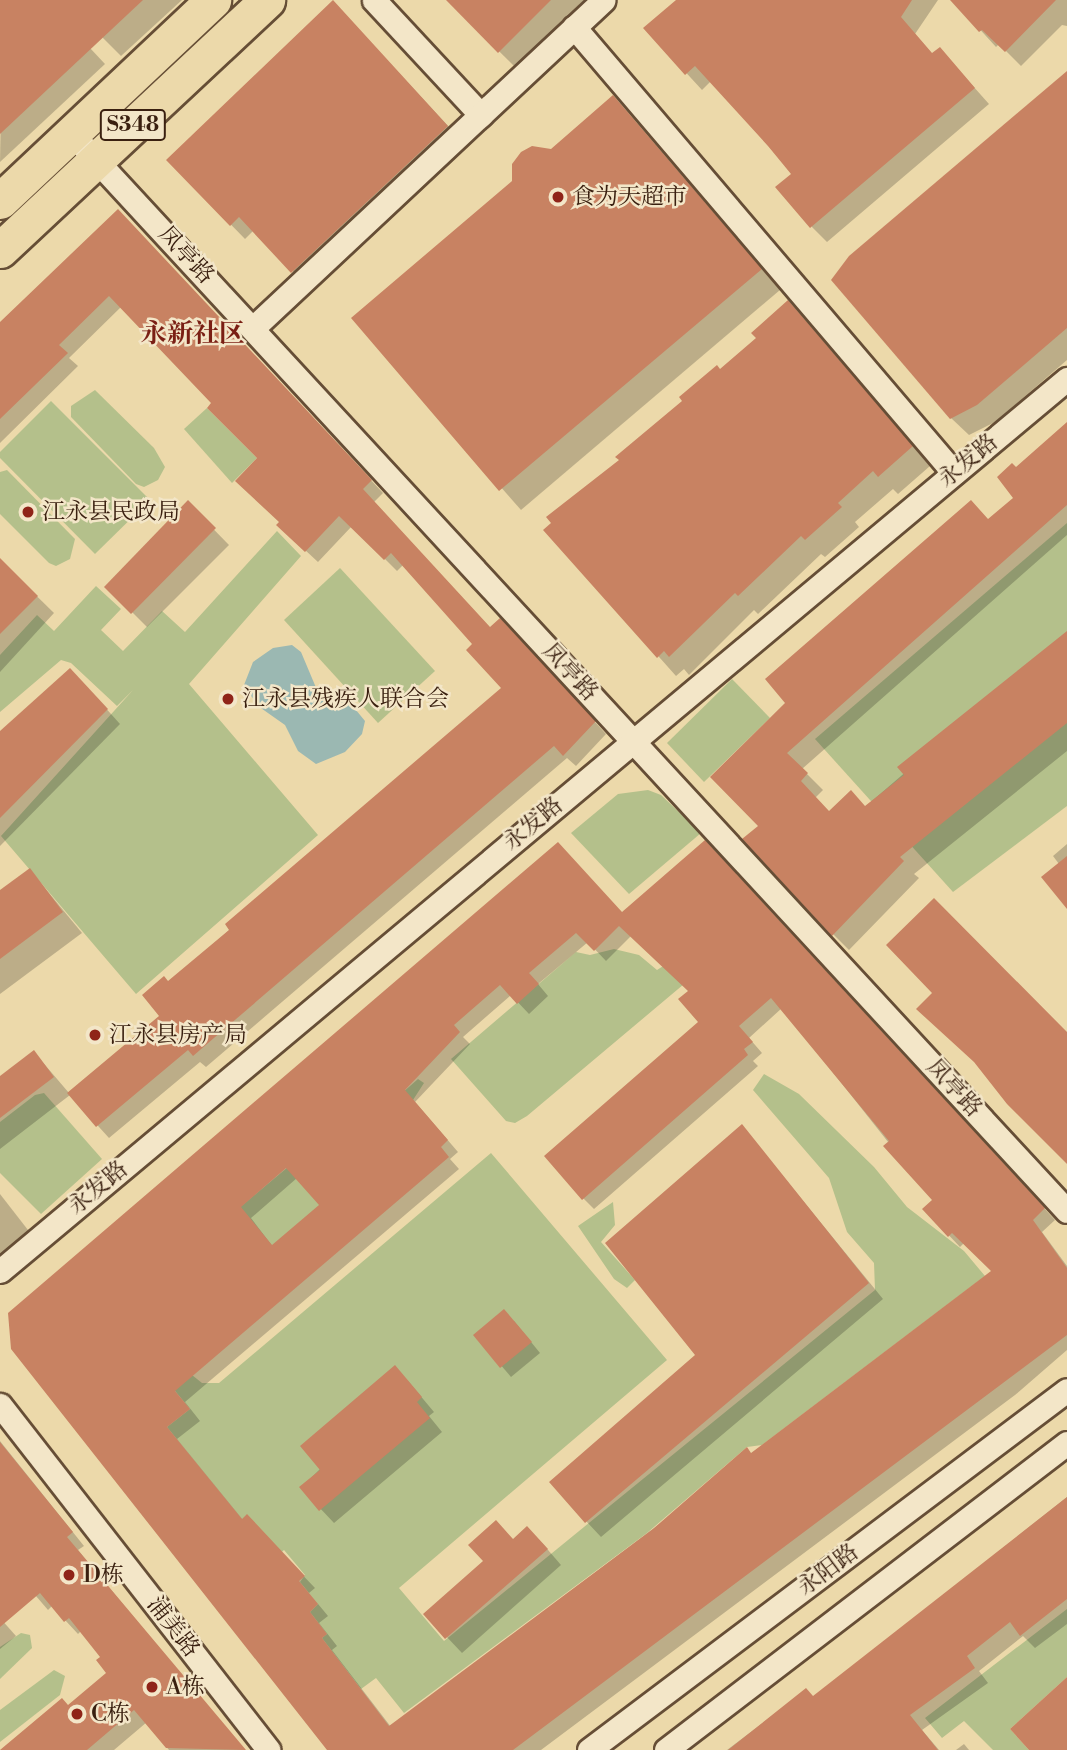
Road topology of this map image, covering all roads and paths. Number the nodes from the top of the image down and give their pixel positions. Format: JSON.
{"nodes":[{"id":1,"x":213,"y":0,"type":"edge"},
{"id":2,"x":267,"y":0,"type":"edge"},
{"id":3,"x":374,"y":0,"type":"edge"},
{"id":4,"x":603,"y":0,"type":"edge"},
{"id":5,"x":575,"y":27,"type":"junction"},
{"id":6,"x":481,"y":115,"type":"junction"},
{"id":7,"x":72,"y":134,"type":"junction"},
{"id":8,"x":97,"y":159,"type":"junction"},
{"id":9,"x":0,"y":201,"type":"edge"},
{"id":10,"x":0,"y":250,"type":"edge"},
{"id":11,"x":253,"y":328,"type":"junction"},
{"id":12,"x":1067,"y":379,"type":"edge"},
{"id":13,"x":954,"y":473,"type":"junction"},
{"id":14,"x":633,"y":740,"type":"junction"},
{"id":15,"x":1067,"y":1211,"type":"edge"},
{"id":16,"x":0,"y":1271,"type":"edge"},
{"id":17,"x":1067,"y":1390,"type":"edge"},
{"id":18,"x":0,"y":1405,"type":"edge"},
{"id":19,"x":1067,"y":1443,"type":"edge"},
{"id":20,"x":269,"y":1750,"type":"edge"},
{"id":21,"x":589,"y":1750,"type":"edge"},
{"id":22,"x":666,"y":1750,"type":"edge"}],
"edges":[{"from":1,"to":7,"type":"main road","number":"S348"},
{"from":2,"to":8,"type":"main road","number":"S348"},
{"from":3,"to":6,"type":"street"},
{"from":4,"to":5,"type":"street"},
{"from":5,"to":6,"type":"street"},
{"from":5,"to":13,"type":"street"},
{"from":6,"to":11,"type":"street"},
{"from":7,"to":8,"type":"street","name":"凤亭路"},
{"from":7,"to":9,"type":"main road","number":"S348"},
{"from":8,"to":10,"type":"main road","number":"S348"},
{"from":8,"to":11,"type":"street","name":"凤亭路"},
{"from":11,"to":14,"type":"street","name":"凤亭路"},
{"from":12,"to":13,"type":"street","name":"永发路"},
{"from":13,"to":14,"type":"street","name":"永发路"},
{"from":14,"to":15,"type":"street","name":"凤亭路"},
{"from":14,"to":16,"type":"street","name":"永发路"},
{"from":17,"to":21,"type":"street","name":"永阳路"},
{"from":18,"to":20,"type":"street","name":"浦美路"},
{"from":19,"to":22,"type":"street","name":"永阳路"}]}
